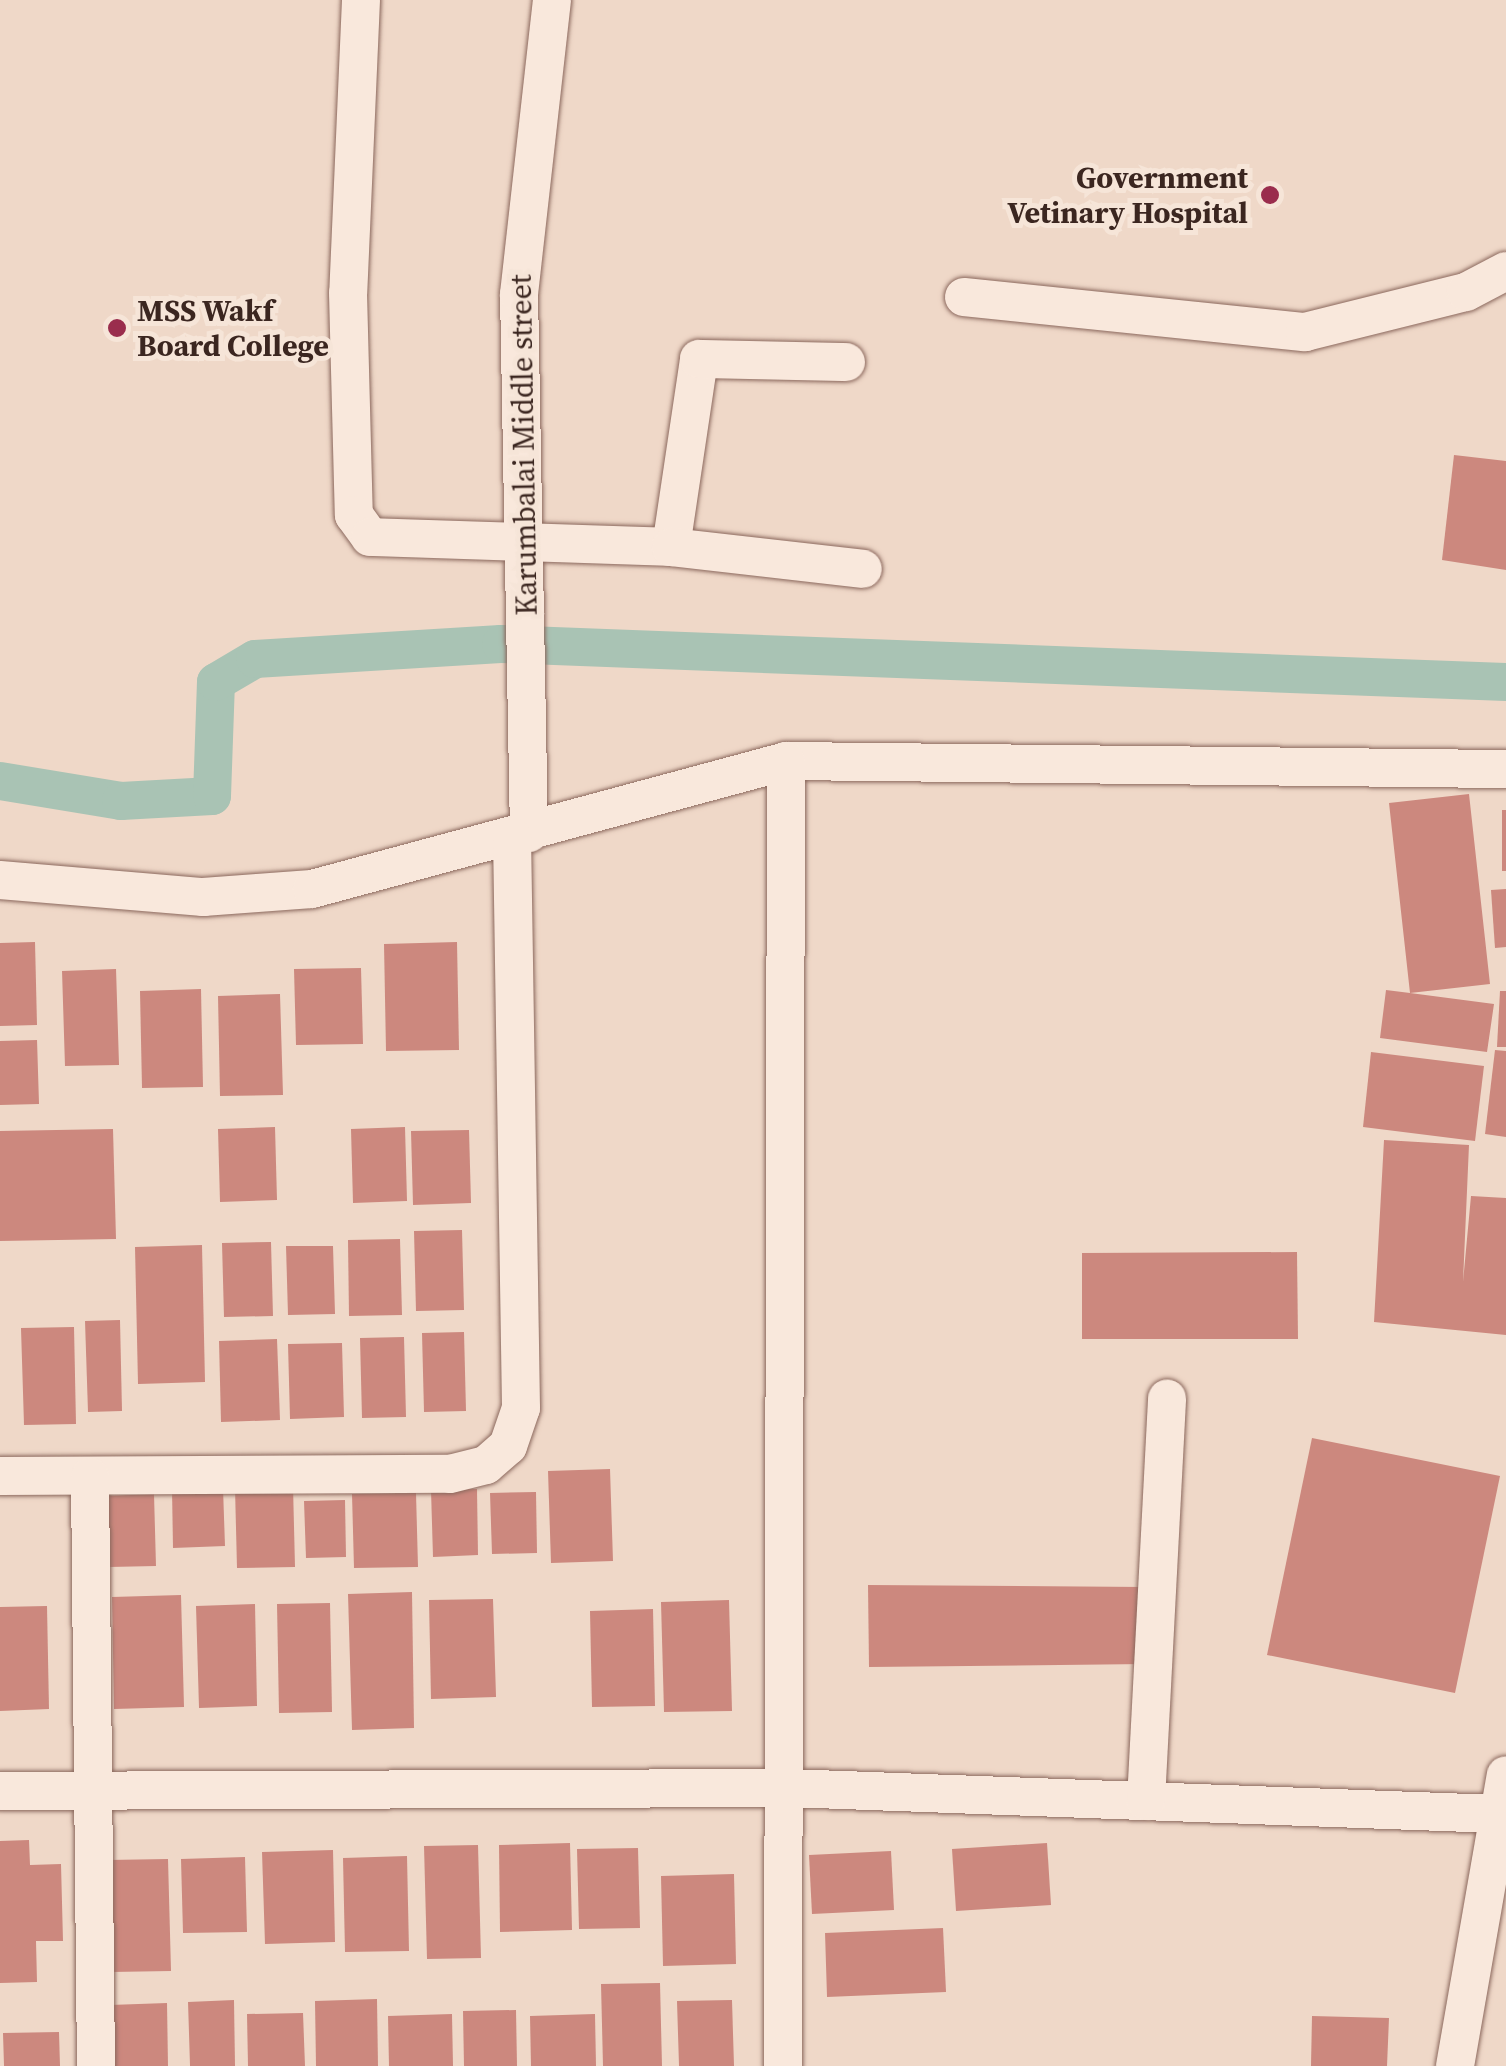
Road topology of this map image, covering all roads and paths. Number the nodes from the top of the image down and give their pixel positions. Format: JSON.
{"nodes":[{"id":1,"x":361,"y":0,"type":"edge"},
{"id":2,"x":552,"y":0,"type":"edge"},
{"id":3,"x":1506,"y":271,"type":"edge"},
{"id":4,"x":964,"y":297,"type":"dead end"},
{"id":5,"x":846,"y":362,"type":"dead end"},
{"id":6,"x":526,"y":544,"type":"junction"},
{"id":7,"x":670,"y":547,"type":"junction"},
{"id":8,"x":863,"y":570,"type":"dead end"},
{"id":9,"x":786,"y":761,"type":"junction"},
{"id":10,"x":1506,"y":769,"type":"edge"},
{"id":11,"x":520,"y":834,"type":"junction"},
{"id":12,"x":0,"y":880,"type":"edge"},
{"id":13,"x":1167,"y":1399,"type":"dead end"},
{"id":14,"x":0,"y":1476,"type":"edge"},
{"id":15,"x":90,"y":1477,"type":"junction"},
{"id":16,"x":1506,"y":1775,"type":"edge"},
{"id":17,"x":97,"y":1788,"type":"junction"},
{"id":18,"x":788,"y":1788,"type":"junction"},
{"id":19,"x":0,"y":1791,"type":"edge"},
{"id":20,"x":1146,"y":1801,"type":"junction"},
{"id":21,"x":1496,"y":1814,"type":"junction"},
{"id":22,"x":96,"y":2066,"type":"edge"},
{"id":23,"x":783,"y":2066,"type":"edge"},
{"id":24,"x":1455,"y":2066,"type":"edge"}],
"edges":[{"from":1,"to":6,"type":"street"},
{"from":2,"to":6,"type":"street","name":"Karumbalai Middle street"},
{"from":3,"to":4,"type":"street"},
{"from":5,"to":7,"type":"street"},
{"from":6,"to":7,"type":"street"},
{"from":6,"to":11,"type":"street","name":"Karumbalai Middle street"},
{"from":7,"to":8,"type":"street"},
{"from":9,"to":10,"type":"street"},
{"from":9,"to":11,"type":"street"},
{"from":9,"to":18,"type":"street"},
{"from":11,"to":12,"type":"street"},
{"from":11,"to":15,"type":"street","name":"Karumbalai Middle street"},
{"from":13,"to":20,"type":"street"},
{"from":14,"to":15,"type":"street","name":"Karumbalai Middle street"},
{"from":15,"to":17,"type":"street"},
{"from":16,"to":21,"type":"street"},
{"from":17,"to":18,"type":"street"},
{"from":17,"to":19,"type":"street"},
{"from":17,"to":22,"type":"street"},
{"from":18,"to":20,"type":"street"},
{"from":18,"to":23,"type":"street"},
{"from":20,"to":21,"type":"street"},
{"from":21,"to":24,"type":"street"}]}
